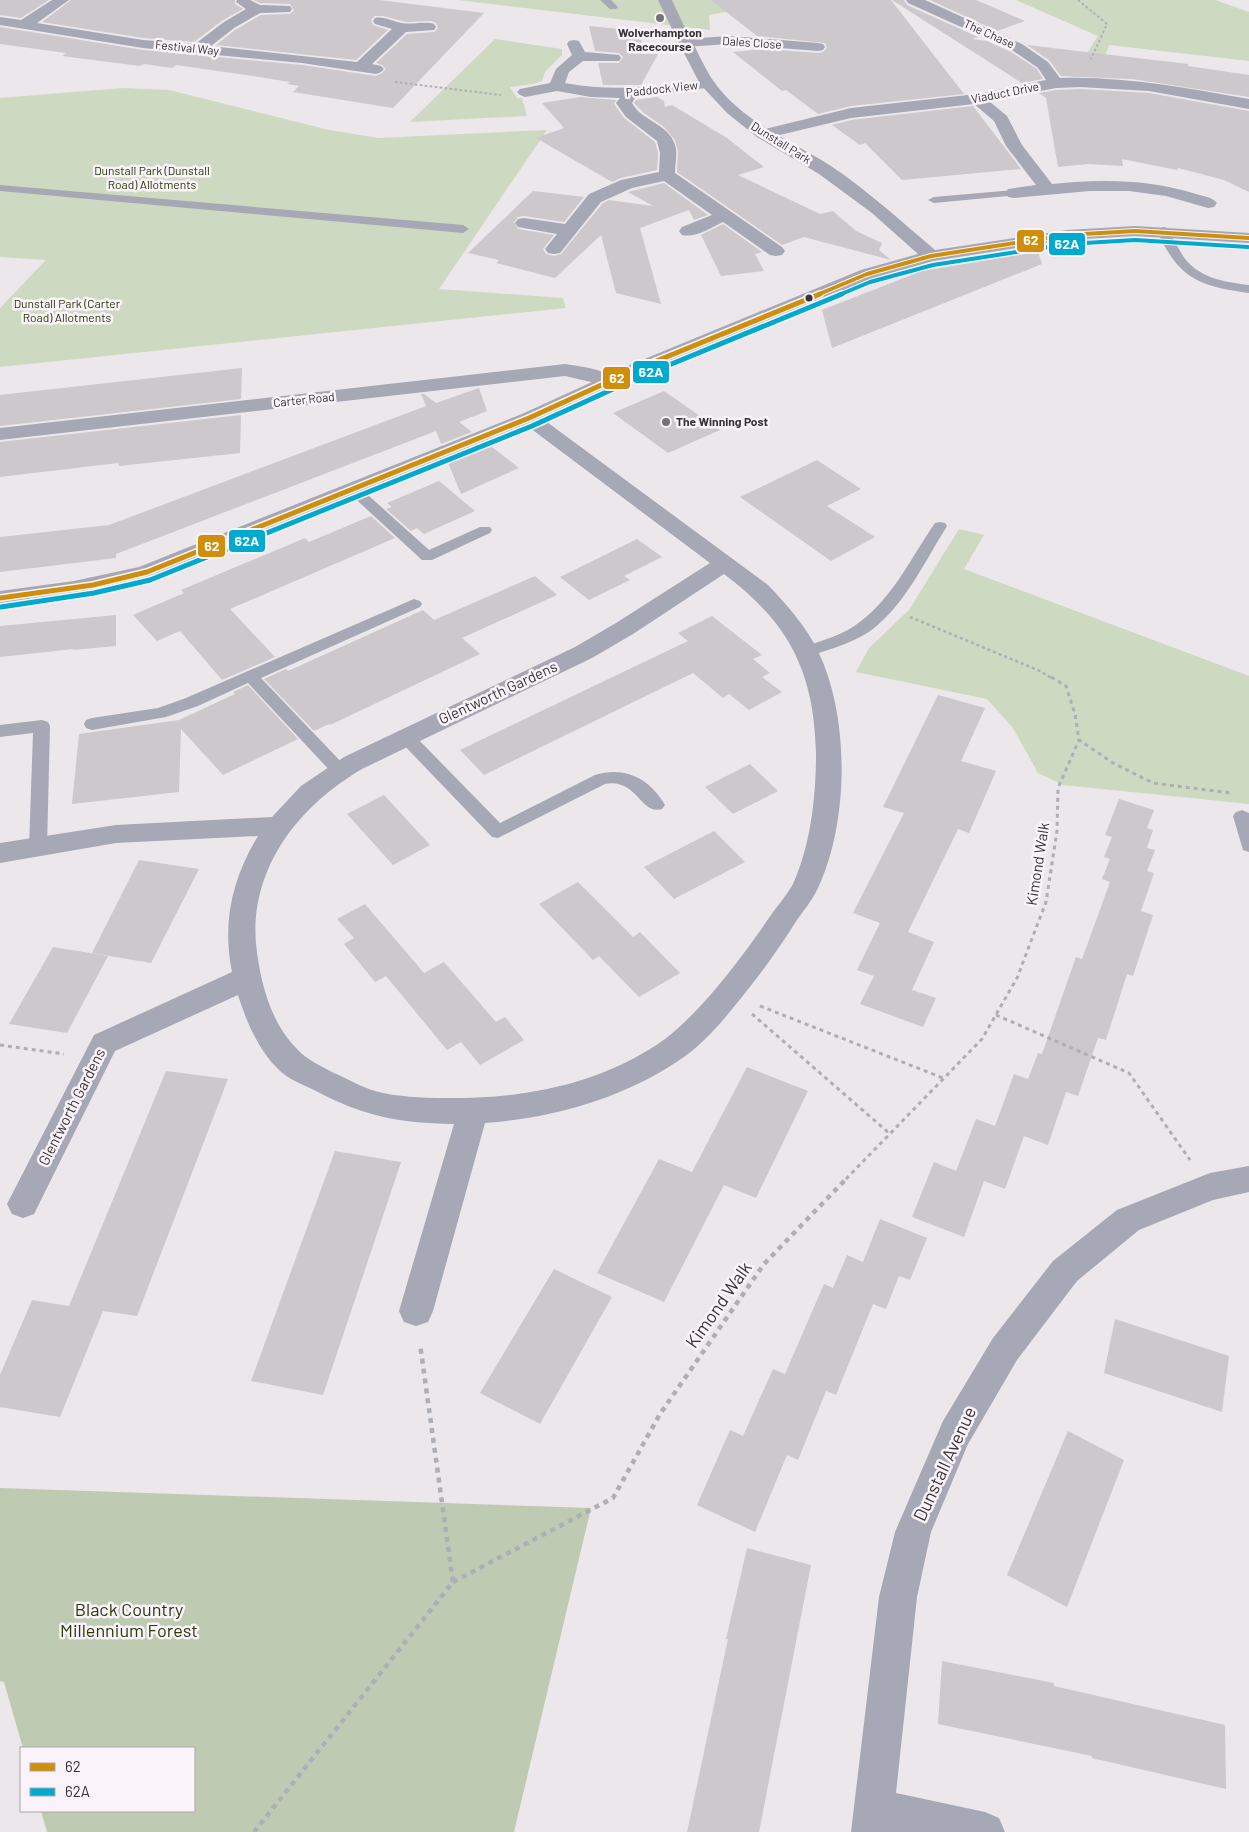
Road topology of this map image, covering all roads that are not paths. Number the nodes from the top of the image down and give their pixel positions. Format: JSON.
{"nodes":[{"id":1,"x":62,"y":0,"type":"edge"},
{"id":2,"x":605,"y":0,"type":"edge"},
{"id":3,"x":665,"y":0,"type":"edge"},
{"id":4,"x":913,"y":0,"type":"edge"},
{"id":5,"x":242,"y":2,"type":"dead end"},
{"id":6,"x":613,"y":6,"type":"dead end"},
{"id":7,"x":257,"y":9,"type":"junction"},
{"id":8,"x":285,"y":9,"type":"dead end"},
{"id":9,"x":0,"y":21,"type":"edge"},
{"id":10,"x":380,"y":21,"type":"dead end"},
{"id":11,"x":25,"y":24,"type":"junction"},
{"id":12,"x":429,"y":27,"type":"dead end"},
{"id":13,"x":402,"y":28,"type":"junction"},
{"id":14,"x":682,"y":36,"type":"junction"},
{"id":15,"x":818,"y":47,"type":"dead end"},
{"id":16,"x":198,"y":49,"type":"junction"},
{"id":17,"x":614,"y":58,"type":"dead end"},
{"id":18,"x":360,"y":68,"type":"junction"},
{"id":19,"x":376,"y":69,"type":"road end"},
{"id":20,"x":1056,"y":83,"type":"junction"},
{"id":21,"x":708,"y":84,"type":"junction"},
{"id":22,"x":556,"y":86,"type":"junction"},
{"id":23,"x":525,"y":92,"type":"road end"},
{"id":24,"x":630,"y":94,"type":"junction"},
{"id":25,"x":977,"y":99,"type":"junction"},
{"id":26,"x":1249,"y":104,"type":"edge"},
{"id":27,"x":763,"y":134,"type":"junction"},
{"id":28,"x":667,"y":175,"type":"junction"},
{"id":29,"x":0,"y":188,"type":"edge"},
{"id":30,"x":1047,"y":189,"type":"junction"},
{"id":31,"x":1014,"y":192,"type":"joint"},
{"id":32,"x":1181,"y":194,"type":"junction"},
{"id":33,"x":934,"y":200,"type":"dead end"},
{"id":34,"x":1208,"y":203,"type":"dead end"},
{"id":35,"x":1166,"y":209,"type":"dead end"},
{"id":36,"x":726,"y":215,"type":"junction"},
{"id":37,"x":524,"y":222,"type":"dead end"},
{"id":38,"x":463,"y":229,"type":"dead end"},
{"id":39,"x":568,"y":230,"type":"junction"},
{"id":40,"x":688,"y":231,"type":"dead end"},
{"id":41,"x":1162,"y":231,"type":"junction"},
{"id":42,"x":1249,"y":238,"type":"edge"},
{"id":43,"x":554,"y":249,"type":"dead end"},
{"id":44,"x":776,"y":251,"type":"dead end"},
{"id":45,"x":931,"y":256,"type":"junction"},
{"id":46,"x":1249,"y":289,"type":"edge"},
{"id":47,"x":607,"y":382,"type":"junction"},
{"id":48,"x":529,"y":418,"type":"junction"},
{"id":49,"x":0,"y":434,"type":"edge"},
{"id":50,"x":353,"y":489,"type":"junction"},
{"id":51,"x":940,"y":526,"type":"dead end"},
{"id":52,"x":485,"y":530,"type":"dead end"},
{"id":53,"x":724,"y":564,"type":"junction"},
{"id":54,"x":0,"y":598,"type":"edge"},
{"id":55,"x":414,"y":604,"type":"dead end"},
{"id":56,"x":807,"y":651,"type":"junction"},
{"id":57,"x":250,"y":676,"type":"junction"},
{"id":58,"x":92,"y":724,"type":"dead end"},
{"id":59,"x":0,"y":731,"type":"edge"},
{"id":60,"x":406,"y":737,"type":"junction"},
{"id":61,"x":340,"y":771,"type":"junction"},
{"id":62,"x":656,"y":805,"type":"dead end"},
{"id":63,"x":1242,"y":816,"type":"dead end"},
{"id":64,"x":278,"y":826,"type":"junction"},
{"id":65,"x":1249,"y":845,"type":"edge"},
{"id":66,"x":38,"y":847,"type":"junction"},
{"id":67,"x":0,"y":853,"type":"edge"},
{"id":68,"x":247,"y":978,"type":"junction"},
{"id":69,"x":473,"y":1111,"type":"junction"},
{"id":70,"x":1249,"y":1179,"type":"edge"},
{"id":71,"x":23,"y":1204,"type":"dead end"},
{"id":72,"x":416,"y":1311,"type":"road end"},
{"id":73,"x":873,"y":1820,"type":"edge"},
{"id":74,"x":986,"y":1832,"type":"edge"}],
"edges":[{"from":1,"to":11,"type":"street"},
{"from":2,"to":6,"type":"lane"},
{"from":3,"to":14,"type":"street","name":"Dunstall Park"},
{"from":4,"to":20,"type":"street","name":"The Chase"},
{"from":5,"to":7,"type":"street"},
{"from":7,"to":8,"type":"street"},
{"from":7,"to":16,"type":"street"},
{"from":9,"to":11,"type":"street","name":"Festival Way"},
{"from":10,"to":13,"type":"street"},
{"from":11,"to":16,"type":"street","name":"Festival Way"},
{"from":12,"to":13,"type":"street"},
{"from":13,"to":18,"type":"street"},
{"from":14,"to":15,"type":"street","name":"Dales Close"},
{"from":14,"to":21,"type":"street","name":"Dunstall Park"},
{"from":16,"to":18,"type":"street","name":"Festival Way"},
{"from":17,"to":22,"type":"street"},
{"from":18,"to":19,"type":"street","name":"Festival Way"},
{"from":20,"to":25,"type":"street","name":"Viaduct Drive"},
{"from":20,"to":26,"type":"street","name":"Viaduct Drive"},
{"from":21,"to":24,"type":"street","name":"Paddock View"},
{"from":21,"to":27,"type":"street","name":"Dunstall Park"},
{"from":22,"to":23,"type":"street","name":"Paddock View"},
{"from":22,"to":24,"type":"street","name":"Paddock View"},
{"from":24,"to":28,"type":"street"},
{"from":25,"to":27,"type":"street","name":"Viaduct Drive"},
{"from":25,"to":30,"type":"street"},
{"from":27,"to":45,"type":"street","name":"Dunstall Park"},
{"from":28,"to":36,"type":"street"},
{"from":28,"to":39,"type":"street"},
{"from":29,"to":38,"type":"lane"},
{"from":30,"to":31,"type":"street"},
{"from":30,"to":32,"type":"street"},
{"from":31,"to":33,"type":"lane"},
{"from":32,"to":34,"type":"street"},
{"from":32,"to":35,"type":"street"},
{"from":36,"to":40,"type":"street"},
{"from":36,"to":44,"type":"street"},
{"from":37,"to":39,"type":"street"},
{"from":39,"to":43,"type":"street"},
{"from":41,"to":42,"type":"street"},
{"from":41,"to":45,"type":"street"},
{"from":41,"to":46,"type":"lane"},
{"from":45,"to":47,"type":"street"},
{"from":47,"to":48,"type":"street"},
{"from":47,"to":49,"type":"street","name":"Carter Road"},
{"from":48,"to":50,"type":"street"},
{"from":48,"to":53,"type":"street","name":"Glentworth Gardens"},
{"from":50,"to":52,"type":"lane"},
{"from":50,"to":54,"type":"street"},
{"from":51,"to":56,"type":"lane"},
{"from":53,"to":56,"type":"street","name":"Glentworth Gardens"},
{"from":53,"to":60,"type":"street","name":"Glentworth Gardens"},
{"from":55,"to":57,"type":"lane"},
{"from":56,"to":69,"type":"street","name":"Glentworth Gardens"},
{"from":57,"to":58,"type":"lane"},
{"from":57,"to":61,"type":"lane"},
{"from":59,"to":66,"type":"lane"},
{"from":60,"to":61,"type":"street","name":"Glentworth Gardens"},
{"from":60,"to":62,"type":"lane"},
{"from":61,"to":64,"type":"street","name":"Glentworth Gardens"},
{"from":63,"to":65,"type":"lane"},
{"from":64,"to":66,"type":"street"},
{"from":64,"to":68,"type":"street","name":"Glentworth Gardens"},
{"from":66,"to":67,"type":"street"},
{"from":68,"to":69,"type":"street","name":"Glentworth Gardens"},
{"from":68,"to":71,"type":"street","name":"Glentworth Gardens"},
{"from":69,"to":72,"type":"street"},
{"from":70,"to":73,"type":"street","name":"Dunstall Avenue"},
{"from":73,"to":74,"type":"street"}]}
